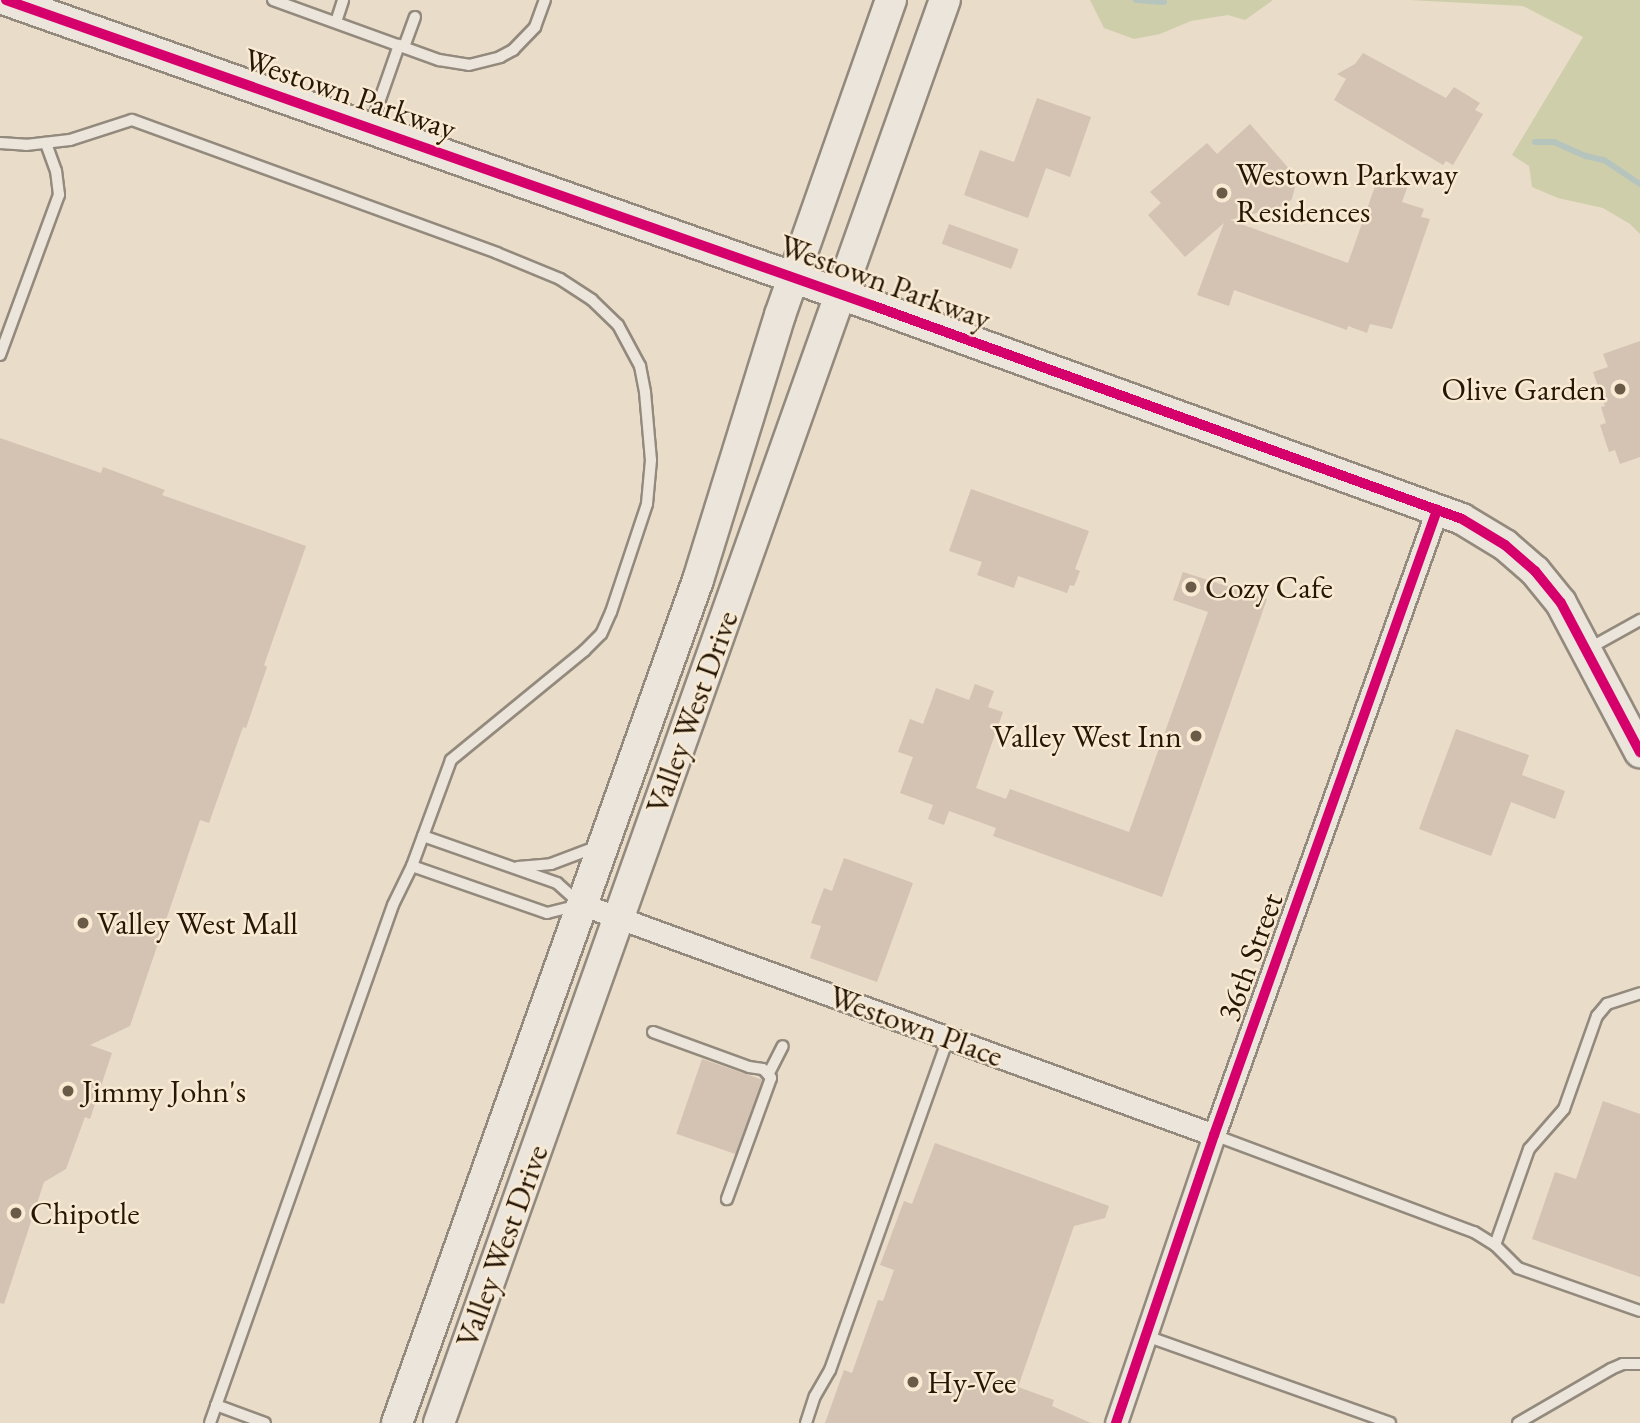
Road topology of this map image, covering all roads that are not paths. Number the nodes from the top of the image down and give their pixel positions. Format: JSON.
{"nodes":[{"id":1,"x":6,"y":0,"type":"edge"},
{"id":2,"x":273,"y":0,"type":"edge"},
{"id":3,"x":343,"y":0,"type":"edge"},
{"id":4,"x":545,"y":0,"type":"edge"},
{"id":5,"x":891,"y":0,"type":"edge"},
{"id":6,"x":945,"y":0,"type":"edge"},
{"id":7,"x":415,"y":17,"type":"dead end"},
{"id":8,"x":336,"y":22,"type":"junction"},
{"id":9,"x":402,"y":46,"type":"junction"},
{"id":10,"x":369,"y":129,"type":"junction"},
{"id":11,"x":0,"y":143,"type":"edge"},
{"id":12,"x":46,"y":143,"type":"junction"},
{"id":13,"x":793,"y":277,"type":"junction"},
{"id":14,"x":840,"y":293,"type":"junction"},
{"id":15,"x":0,"y":355,"type":"edge"},
{"id":16,"x":1437,"y":510,"type":"junction"},
{"id":17,"x":1640,"y":620,"type":"edge"},
{"id":18,"x":1588,"y":649,"type":"junction"},
{"id":19,"x":1640,"y":752,"type":"edge"},
{"id":20,"x":423,"y":836,"type":"junction"},
{"id":21,"x":602,"y":845,"type":"junction"},
{"id":22,"x":412,"y":866,"type":"junction"},
{"id":23,"x":512,"y":867,"type":"junction"},
{"id":24,"x":581,"y":904,"type":"junction"},
{"id":25,"x":619,"y":918,"type":"junction"},
{"id":26,"x":1640,"y":993,"type":"edge"},
{"id":27,"x":653,"y":1032,"type":"dead end"},
{"id":28,"x":948,"y":1038,"type":"junction"},
{"id":29,"x":783,"y":1046,"type":"dead end"},
{"id":30,"x":769,"y":1073,"type":"junction"},
{"id":31,"x":1214,"y":1135,"type":"junction"},
{"id":32,"x":727,"y":1199,"type":"dead end"},
{"id":33,"x":1495,"y":1245,"type":"junction"},
{"id":34,"x":1640,"y":1311,"type":"edge"},
{"id":35,"x":1146,"y":1336,"type":"junction"},
{"id":36,"x":1640,"y":1364,"type":"edge"},
{"id":37,"x":216,"y":1405,"type":"junction"},
{"id":38,"x":210,"y":1423,"type":"edge"},
{"id":39,"x":265,"y":1423,"type":"edge"},
{"id":40,"x":397,"y":1423,"type":"edge"},
{"id":41,"x":439,"y":1423,"type":"edge"},
{"id":42,"x":806,"y":1423,"type":"edge"},
{"id":43,"x":1116,"y":1423,"type":"edge"},
{"id":44,"x":1390,"y":1423,"type":"edge"},
{"id":45,"x":1518,"y":1423,"type":"edge"}],
"edges":[{"from":1,"to":10,"type":"main road","name":"Westown Parkway"},
{"from":2,"to":8,"type":"lane"},
{"from":3,"to":8,"type":"lane"},
{"from":4,"to":9,"type":"lane"},
{"from":5,"to":13,"type":"main road","name":"Valley West Drive"},
{"from":6,"to":14,"type":"main road","name":"Valley West Drive"},
{"from":7,"to":9,"type":"lane"},
{"from":8,"to":9,"type":"lane"},
{"from":9,"to":10,"type":"lane"},
{"from":10,"to":13,"type":"main road","name":"Westown Parkway"},
{"from":11,"to":12,"type":"lane"},
{"from":12,"to":15,"type":"lane"},
{"from":12,"to":20,"type":"lane"},
{"from":13,"to":14,"type":"main road","name":"Westown Parkway"},
{"from":13,"to":21,"type":"main road","name":"Valley West Drive"},
{"from":14,"to":16,"type":"main road","name":"Westown Parkway"},
{"from":14,"to":25,"type":"main road","name":"Valley West Drive"},
{"from":16,"to":18,"type":"main road","name":"Westown Parkway"},
{"from":16,"to":31,"type":"street","name":"36th Street"},
{"from":17,"to":18,"type":"lane"},
{"from":18,"to":19,"type":"main road","name":"Westown Parkway"},
{"from":20,"to":22,"type":"lane"},
{"from":20,"to":23,"type":"lane"},
{"from":21,"to":23,"type":"lane"},
{"from":21,"to":24,"type":"main road","name":"Valley West Drive"},
{"from":22,"to":24,"type":"lane"},
{"from":22,"to":37,"type":"lane"},
{"from":23,"to":24,"type":"lane"},
{"from":24,"to":25,"type":"street","name":"Westown Place"},
{"from":24,"to":40,"type":"main road","name":"Valley West Drive"},
{"from":25,"to":28,"type":"street","name":"Westown Place"},
{"from":25,"to":41,"type":"main road","name":"Valley West Drive"},
{"from":26,"to":33,"type":"lane"},
{"from":27,"to":30,"type":"lane"},
{"from":28,"to":31,"type":"street","name":"Westown Place"},
{"from":28,"to":42,"type":"lane"},
{"from":29,"to":30,"type":"lane"},
{"from":30,"to":32,"type":"lane"},
{"from":31,"to":33,"type":"lane"},
{"from":31,"to":35,"type":"street","name":"36th Street"},
{"from":33,"to":34,"type":"lane"},
{"from":35,"to":43,"type":"street","name":"36th Street"},
{"from":35,"to":44,"type":"lane"},
{"from":36,"to":45,"type":"lane"},
{"from":37,"to":38,"type":"lane"},
{"from":37,"to":39,"type":"lane"}]}
